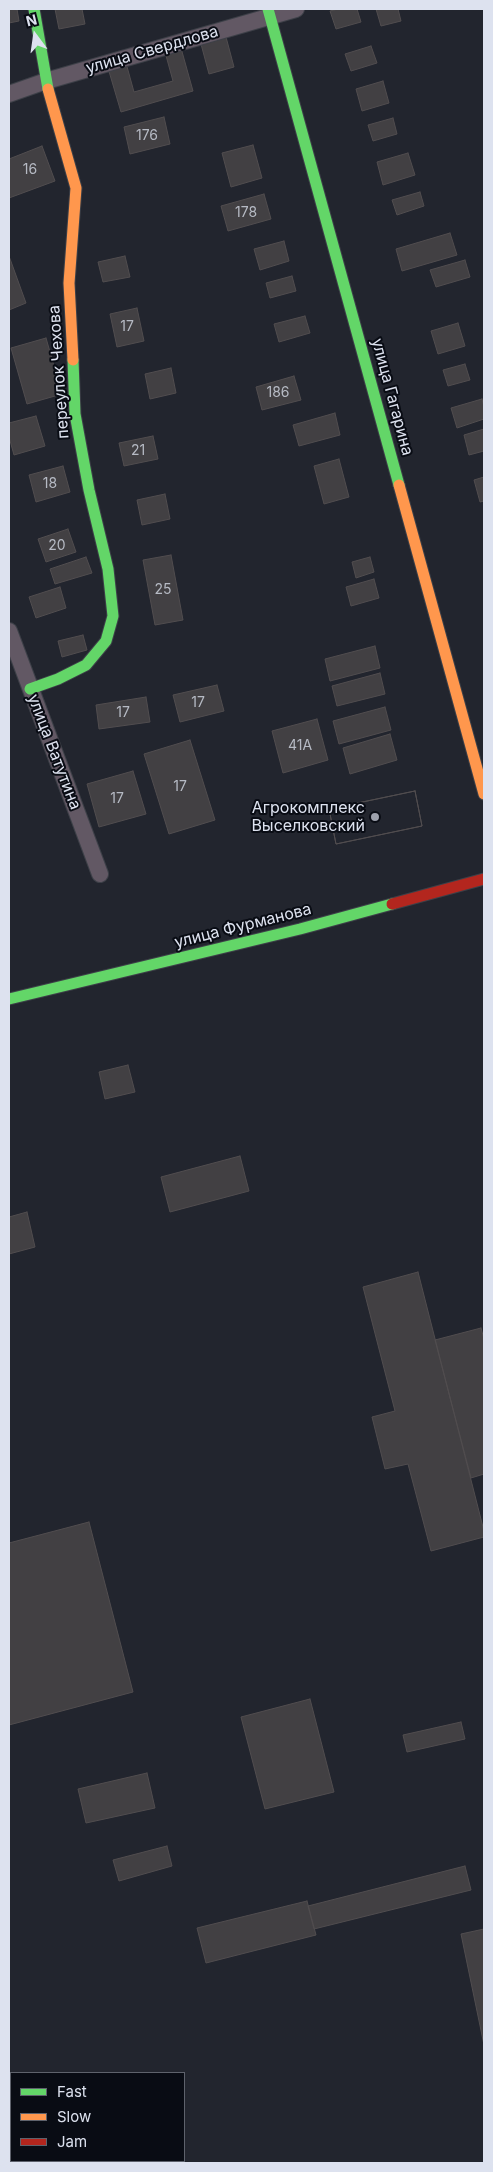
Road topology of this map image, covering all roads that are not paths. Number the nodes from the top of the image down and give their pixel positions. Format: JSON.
{"nodes":[{"id":1,"x":34,"y":9,"type":"edge"},
{"id":2,"x":296,"y":9,"type":"edge"},
{"id":3,"x":269,"y":13,"type":"edge"},
{"id":4,"x":46,"y":81,"type":"junction"},
{"id":5,"x":9,"y":94,"type":"edge"},
{"id":6,"x":9,"y":631,"type":"edge"},
{"id":7,"x":30,"y":689,"type":"junction"},
{"id":8,"x":484,"y":794,"type":"edge"},
{"id":9,"x":100,"y":874,"type":"dead end"},
{"id":10,"x":484,"y":879,"type":"edge"},
{"id":11,"x":9,"y":999,"type":"edge"}],
"edges":[{"from":1,"to":4,"type":"street","name":"переулок Чехова"},
{"from":2,"to":3,"type":"street","name":"улица Свердлова"},
{"from":3,"to":4,"type":"street","name":"улица Свердлова"},
{"from":3,"to":8,"type":"street","name":"улица Гагарина"},
{"from":4,"to":5,"type":"street","name":"улица Свердлова"},
{"from":4,"to":7,"type":"street","name":"переулок Чехова"},
{"from":6,"to":7,"type":"street","name":"улица Ватутина"},
{"from":7,"to":9,"type":"street","name":"улица Ватутина"},
{"from":10,"to":11,"type":"street","name":"улица Фурманова"}]}
